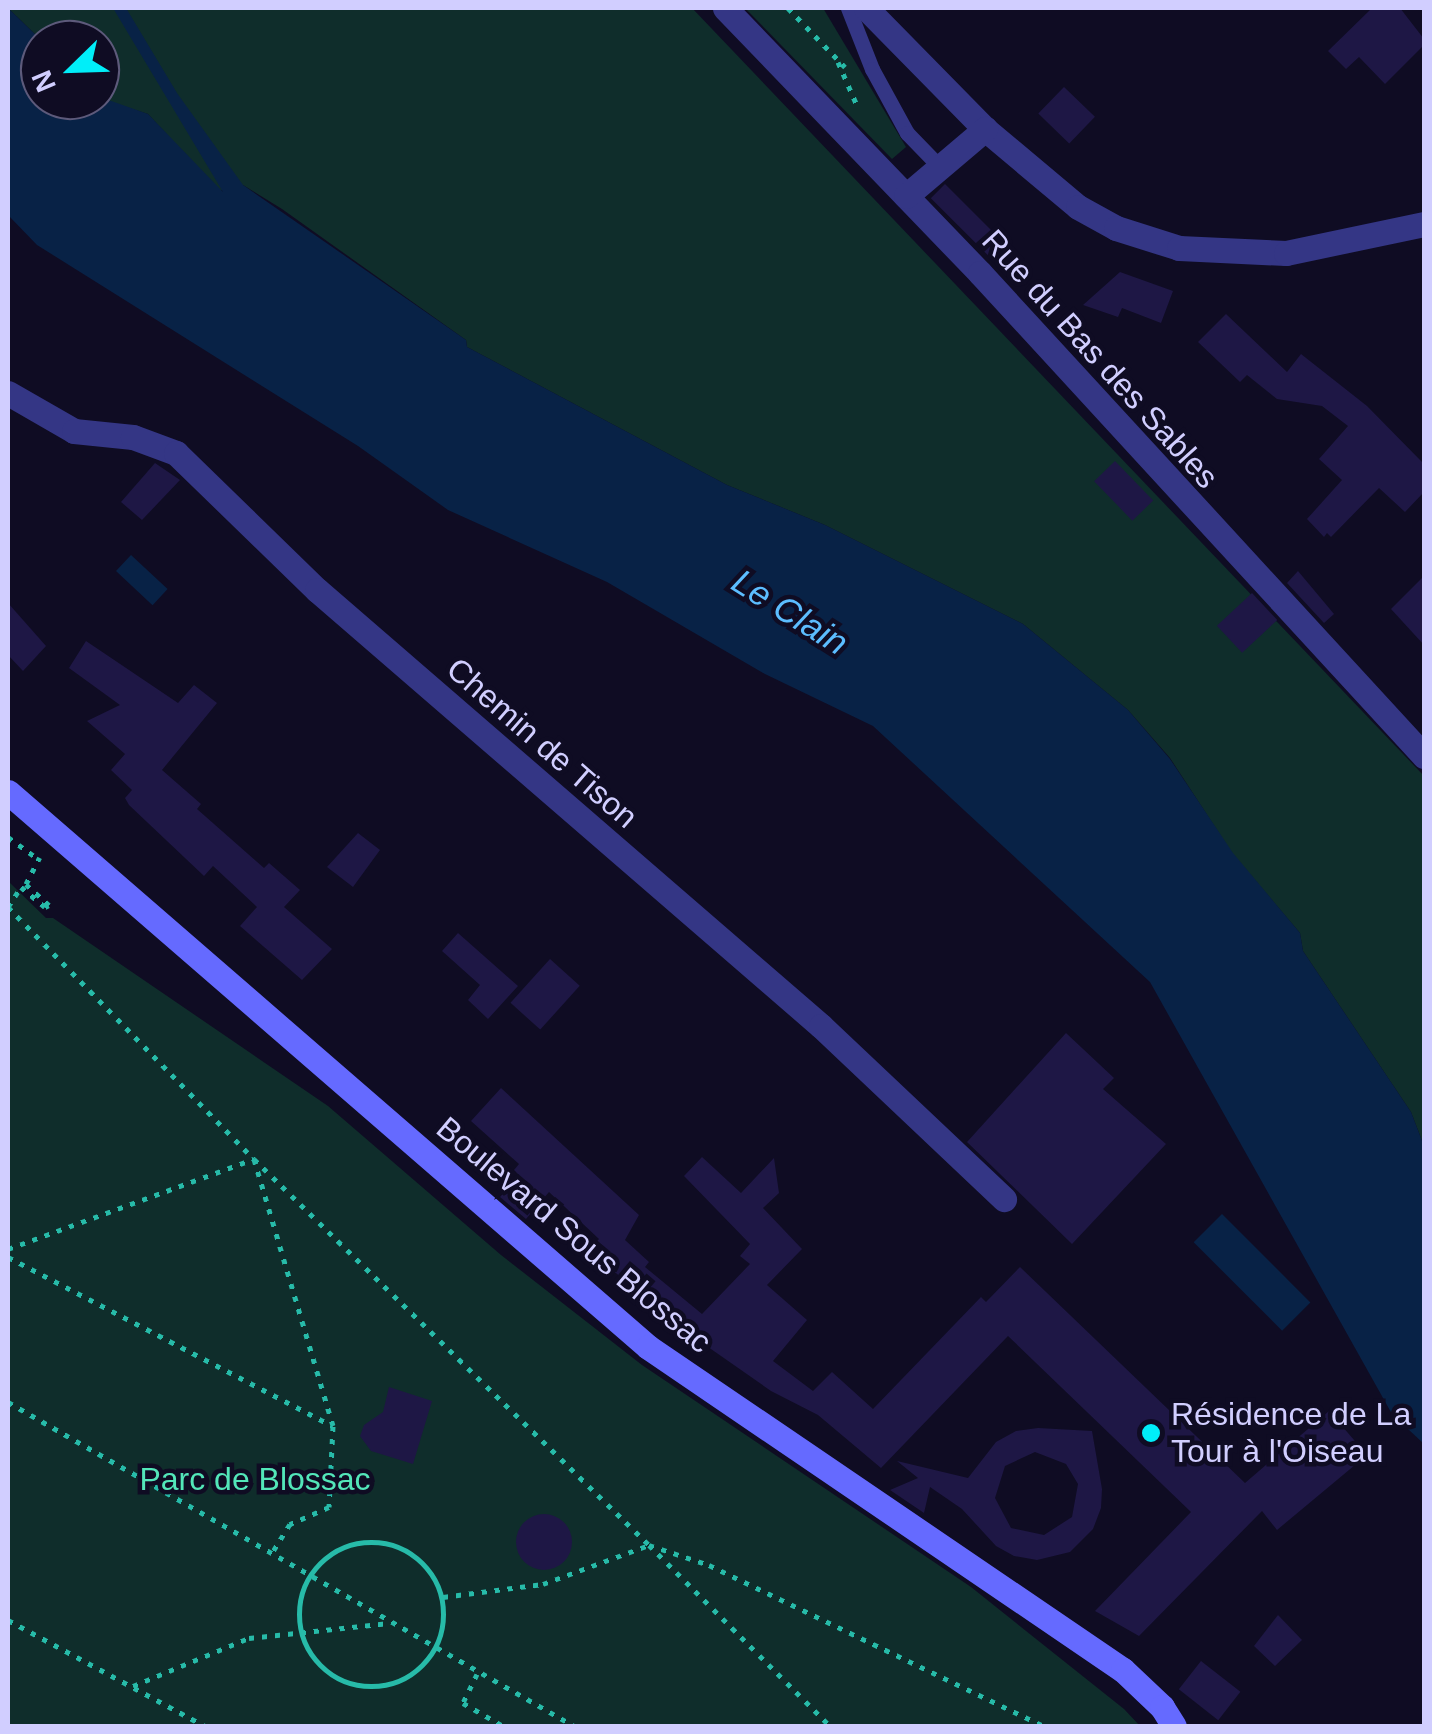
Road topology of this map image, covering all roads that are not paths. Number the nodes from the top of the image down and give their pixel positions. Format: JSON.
{"nodes":[{"id":1,"x":725,"y":8,"type":"edge"},
{"id":2,"x":848,"y":8,"type":"edge"},
{"id":3,"x":866,"y":8,"type":"edge"},
{"id":4,"x":985,"y":129,"type":"junction"},
{"id":5,"x":940,"y":168,"type":"junction"},
{"id":6,"x":906,"y":196,"type":"junction"},
{"id":7,"x":1424,"y":224,"type":"edge"},
{"id":8,"x":8,"y":393,"type":"edge"},
{"id":9,"x":1424,"y":756,"type":"edge"},
{"id":10,"x":8,"y":792,"type":"edge"},
{"id":11,"x":1004,"y":1200,"type":"dead end"},
{"id":12,"x":1174,"y":1726,"type":"edge"}],
"edges":[{"from":1,"to":6,"type":"street","name":"Rue du Bas des Sables"},
{"from":2,"to":5,"type":"lane"},
{"from":3,"to":4,"type":"street"},
{"from":4,"to":5,"type":"street"},
{"from":4,"to":7,"type":"street"},
{"from":5,"to":6,"type":"street"},
{"from":6,"to":9,"type":"street","name":"Rue du Bas des Sables"},
{"from":8,"to":11,"type":"street","name":"Chemin de Tison"},
{"from":10,"to":12,"type":"main road","name":"Boulevard Sous Blossac"}]}
